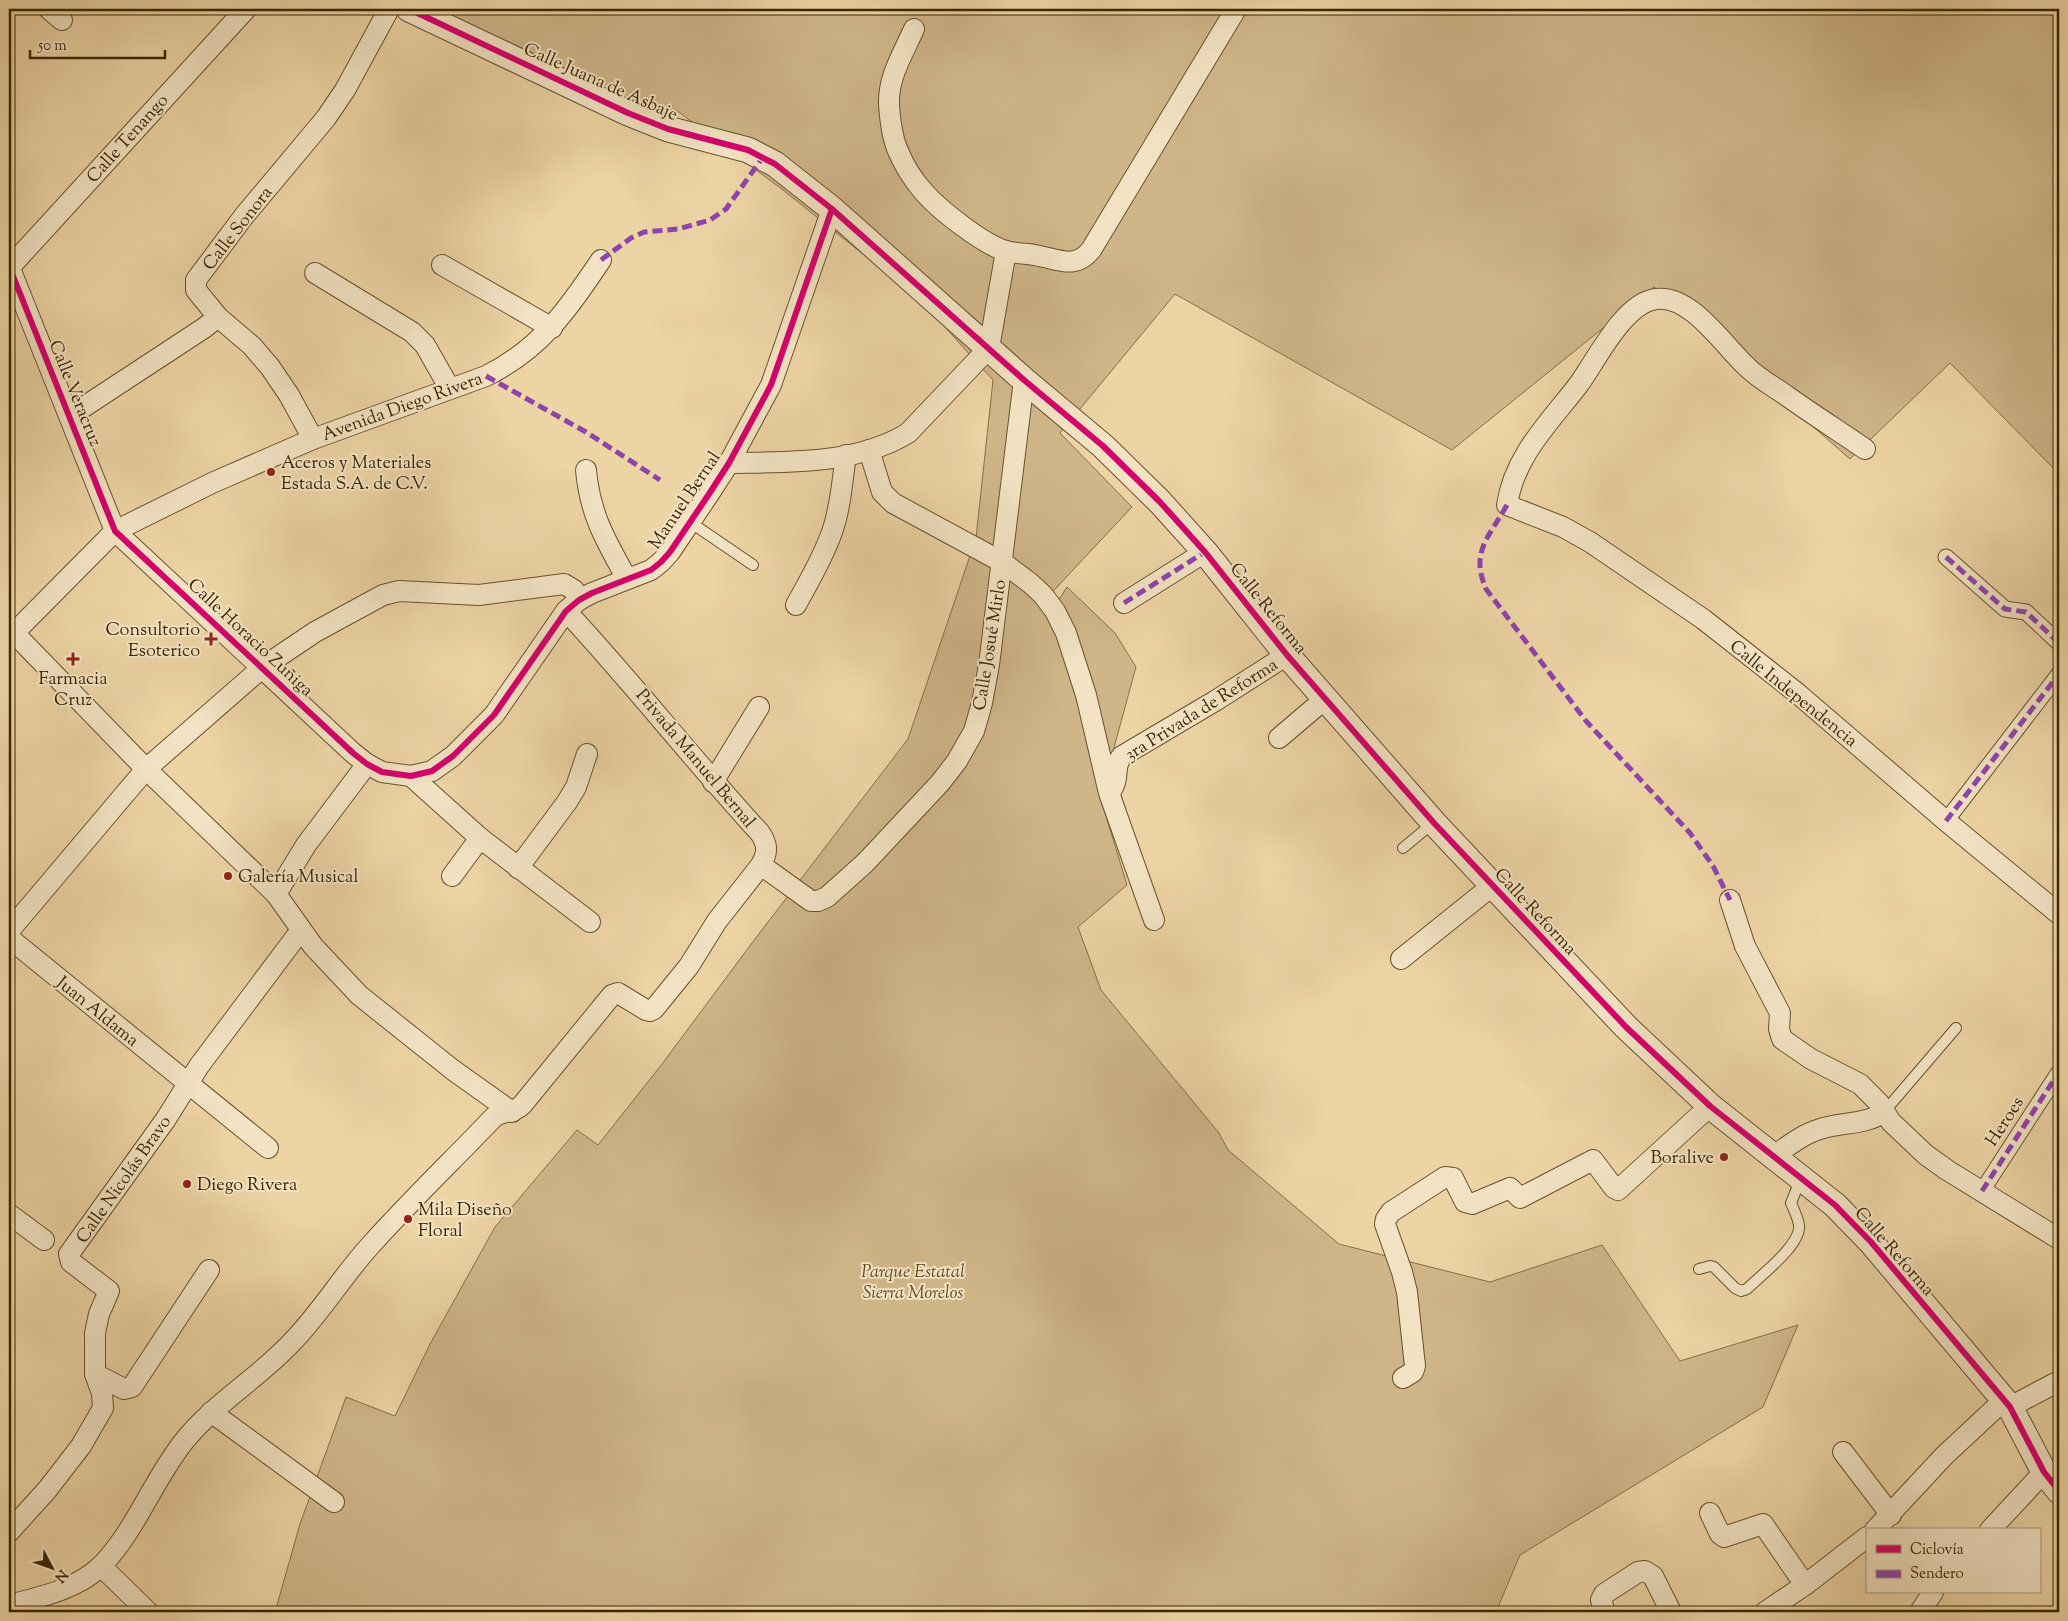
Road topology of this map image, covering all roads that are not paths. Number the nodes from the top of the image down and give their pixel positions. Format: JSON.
{"nodes":[{"id":1,"x":246,"y":9,"type":"edge"},
{"id":2,"x":389,"y":9,"type":"edge"},
{"id":3,"x":409,"y":9,"type":"edge"},
{"id":4,"x":1236,"y":9,"type":"edge"},
{"id":5,"x":914,"y":30,"type":"dead end"},
{"id":6,"x":832,"y":209,"type":"junction"},
{"id":7,"x":1006,"y":251,"type":"junction"},
{"id":8,"x":601,"y":260,"type":"dead end"},
{"id":9,"x":442,"y":265,"type":"dead end"},
{"id":10,"x":9,"y":267,"type":"edge"},
{"id":11,"x":315,"y":274,"type":"dead end"},
{"id":12,"x":218,"y":317,"type":"junction"},
{"id":13,"x":552,"y":328,"type":"junction"},
{"id":14,"x":989,"y":348,"type":"junction"},
{"id":15,"x":1024,"y":380,"type":"junction"},
{"id":16,"x":450,"y":389,"type":"junction"},
{"id":17,"x":70,"y":416,"type":"junction"},
{"id":18,"x":313,"y":439,"type":"junction"},
{"id":19,"x":1865,"y":449,"type":"dead end"},
{"id":20,"x":869,"y":450,"type":"junction"},
{"id":21,"x":846,"y":455,"type":"junction"},
{"id":22,"x":729,"y":463,"type":"junction"},
{"id":23,"x":586,"y":470,"type":"dead end"},
{"id":24,"x":690,"y":522,"type":"junction"},
{"id":25,"x":115,"y":531,"type":"junction"},
{"id":26,"x":1205,"y":552,"type":"junction"},
{"id":27,"x":1946,"y":557,"type":"dead end"},
{"id":28,"x":1002,"y":562,"type":"junction"},
{"id":29,"x":753,"y":565,"type":"dead end"},
{"id":30,"x":627,"y":579,"type":"junction"},
{"id":31,"x":1124,"y":602,"type":"dead end"},
{"id":32,"x":573,"y":605,"type":"junction"},
{"id":33,"x":796,"y":605,"type":"dead end"},
{"id":34,"x":11,"y":636,"type":"edge"},
{"id":35,"x":2059,"y":643,"type":"edge"},
{"id":36,"x":1288,"y":655,"type":"junction"},
{"id":37,"x":263,"y":667,"type":"junction"},
{"id":38,"x":2059,"y":674,"type":"edge"},
{"id":39,"x":1326,"y":698,"type":"junction"},
{"id":40,"x":759,"y":707,"type":"dead end"},
{"id":41,"x":1279,"y":738,"type":"dead end"},
{"id":42,"x":587,"y":754,"type":"dead end"},
{"id":43,"x":367,"y":764,"type":"junction"},
{"id":44,"x":146,"y":769,"type":"junction"},
{"id":45,"x":412,"y":776,"type":"junction"},
{"id":46,"x":713,"y":782,"type":"junction"},
{"id":47,"x":1109,"y":793,"type":"junction"},
{"id":48,"x":1946,"y":821,"type":"junction"},
{"id":49,"x":1434,"y":822,"type":"junction"},
{"id":50,"x":480,"y":838,"type":"junction"},
{"id":51,"x":1403,"y":848,"type":"dead end"},
{"id":52,"x":761,"y":865,"type":"junction"},
{"id":53,"x":518,"y":868,"type":"junction"},
{"id":54,"x":452,"y":876,"type":"dead end"},
{"id":55,"x":1492,"y":886,"type":"junction"},
{"id":56,"x":276,"y":894,"type":"junction"},
{"id":57,"x":1730,"y":900,"type":"dead end"},
{"id":58,"x":2059,"y":914,"type":"edge"},
{"id":59,"x":1154,"y":920,"type":"dead end"},
{"id":60,"x":590,"y":922,"type":"dead end"},
{"id":61,"x":9,"y":930,"type":"edge"},
{"id":62,"x":301,"y":930,"type":"junction"},
{"id":63,"x":9,"y":938,"type":"edge"},
{"id":64,"x":1401,"y":958,"type":"dead end"},
{"id":65,"x":1956,"y":1028,"type":"dead end"},
{"id":66,"x":2059,"y":1072,"type":"edge"},
{"id":67,"x":188,"y":1084,"type":"junction"},
{"id":68,"x":1710,"y":1106,"type":"junction"},
{"id":69,"x":512,"y":1112,"type":"junction"},
{"id":70,"x":1877,"y":1115,"type":"junction"},
{"id":71,"x":268,"y":1148,"type":"dead end"},
{"id":72,"x":1774,"y":1156,"type":"junction"},
{"id":73,"x":1802,"y":1177,"type":"junction"},
{"id":74,"x":1982,"y":1191,"type":"junction"},
{"id":75,"x":9,"y":1214,"type":"edge"},
{"id":76,"x":2059,"y":1239,"type":"edge"},
{"id":77,"x":44,"y":1240,"type":"dead end"},
{"id":78,"x":1699,"y":1269,"type":"dead end"},
{"id":79,"x":209,"y":1270,"type":"dead end"},
{"id":80,"x":95,"y":1374,"type":"junction"},
{"id":81,"x":1403,"y":1378,"type":"dead end"},
{"id":82,"x":2059,"y":1381,"type":"edge"},
{"id":83,"x":2007,"y":1403,"type":"junction"},
{"id":84,"x":211,"y":1412,"type":"junction"},
{"id":85,"x":1843,"y":1452,"type":"dead end"},
{"id":86,"x":2044,"y":1472,"type":"junction"},
{"id":87,"x":2059,"y":1491,"type":"edge"},
{"id":88,"x":334,"y":1502,"type":"dead end"},
{"id":89,"x":1710,"y":1513,"type":"dead end"},
{"id":90,"x":1891,"y":1515,"type":"junction"},
{"id":91,"x":1877,"y":1528,"type":"edge"},
{"id":92,"x":1992,"y":1528,"type":"edge"},
{"id":93,"x":9,"y":1532,"type":"edge"},
{"id":94,"x":1866,"y":1538,"type":"edge"},
{"id":95,"x":101,"y":1566,"type":"junction"},
{"id":96,"x":1805,"y":1585,"type":"junction"},
{"id":97,"x":1932,"y":1594,"type":"edge"},
{"id":98,"x":9,"y":1605,"type":"edge"},
{"id":99,"x":148,"y":1612,"type":"edge"},
{"id":100,"x":1605,"y":1612,"type":"edge"},
{"id":101,"x":1671,"y":1612,"type":"edge"},
{"id":102,"x":1765,"y":1612,"type":"edge"},
{"id":103,"x":1920,"y":1612,"type":"edge"}],
"edges":[{"from":1,"to":10,"type":"street","name":"Calle Tenango"},
{"from":2,"to":12,"type":"street","name":"Calle Sonora"},
{"from":3,"to":6,"type":"street","name":"Calle Juana de Asbaje"},
{"from":4,"to":7,"type":"street"},
{"from":5,"to":7,"type":"street"},
{"from":6,"to":14,"type":"street","name":"Calle Juana de Asbaje"},
{"from":6,"to":22,"type":"street","name":"Manuel Bernal"},
{"from":7,"to":14,"type":"street"},
{"from":8,"to":13,"type":"street","name":"Avenida Diego Rivera"},
{"from":9,"to":13,"type":"street"},
{"from":10,"to":17,"type":"street","name":"Calle Veracruz"},
{"from":11,"to":16,"type":"street"},
{"from":12,"to":17,"type":"street"},
{"from":12,"to":18,"type":"street","name":"Calle Sonora"},
{"from":13,"to":16,"type":"street","name":"Avenida Diego Rivera"},
{"from":14,"to":15,"type":"street","name":"Calle Reforma"},
{"from":14,"to":20,"type":"street"},
{"from":15,"to":26,"type":"street","name":"Calle Reforma"},
{"from":15,"to":28,"type":"street","name":"Calle Josué Mirlo"},
{"from":16,"to":18,"type":"street","name":"Avenida Diego Rivera"},
{"from":17,"to":25,"type":"street","name":"Calle Veracruz"},
{"from":18,"to":25,"type":"street","name":"Avenida Diego Rivera"},
{"from":19,"to":48,"type":"street","name":"Calle Independencia"},
{"from":20,"to":21,"type":"street"},
{"from":20,"to":28,"type":"street"},
{"from":21,"to":22,"type":"street"},
{"from":21,"to":33,"type":"street"},
{"from":22,"to":24,"type":"street","name":"Manuel Bernal"},
{"from":23,"to":30,"type":"street"},
{"from":24,"to":29,"type":"lane"},
{"from":24,"to":30,"type":"street","name":"Manuel Bernal"},
{"from":25,"to":34,"type":"street","name":"Avenida Diego Rivera"},
{"from":25,"to":37,"type":"street","name":"Calle Horacio Zuñiga"},
{"from":26,"to":31,"type":"street"},
{"from":26,"to":36,"type":"street","name":"Calle Reforma"},
{"from":27,"to":35,"type":"street"},
{"from":28,"to":47,"type":"street"},
{"from":28,"to":52,"type":"street","name":"Calle Josué Mirlo"},
{"from":30,"to":32,"type":"street","name":"Manuel Bernal"},
{"from":32,"to":37,"type":"street","name":"Privada Manuel Bernal"},
{"from":32,"to":45,"type":"street"},
{"from":32,"to":46,"type":"street","name":"Privada Manuel Bernal"},
{"from":34,"to":44,"type":"street"},
{"from":36,"to":39,"type":"street","name":"Calle Reforma"},
{"from":36,"to":47,"type":"street","name":"3ra Privada de Reforma"},
{"from":37,"to":43,"type":"street","name":"Calle Horacio Zuñiga"},
{"from":37,"to":44,"type":"street"},
{"from":38,"to":48,"type":"street"},
{"from":39,"to":41,"type":"street"},
{"from":39,"to":49,"type":"street","name":"Calle Reforma"},
{"from":40,"to":46,"type":"street"},
{"from":42,"to":53,"type":"street"},
{"from":43,"to":45,"type":"street"},
{"from":43,"to":56,"type":"street"},
{"from":44,"to":56,"type":"street"},
{"from":44,"to":61,"type":"street"},
{"from":45,"to":50,"type":"street"},
{"from":46,"to":52,"type":"street","name":"Privada Manuel Bernal"},
{"from":47,"to":59,"type":"street"},
{"from":48,"to":58,"type":"street","name":"Calle Independencia"},
{"from":49,"to":51,"type":"lane"},
{"from":49,"to":55,"type":"street","name":"Calle Reforma"},
{"from":50,"to":53,"type":"street"},
{"from":50,"to":54,"type":"street"},
{"from":52,"to":69,"type":"street"},
{"from":53,"to":60,"type":"street"},
{"from":55,"to":64,"type":"street"},
{"from":55,"to":68,"type":"street","name":"Calle Reforma"},
{"from":56,"to":62,"type":"street"},
{"from":57,"to":70,"type":"street"},
{"from":62,"to":67,"type":"street","name":"Calle Nicolás Bravo"},
{"from":62,"to":69,"type":"street"},
{"from":63,"to":67,"type":"street","name":"Juan Aldama"},
{"from":65,"to":70,"type":"lane"},
{"from":66,"to":74,"type":"street","name":"Heroes"},
{"from":67,"to":71,"type":"street","name":"Juan Aldama"},
{"from":67,"to":80,"type":"street","name":"Calle Nicolás Bravo"},
{"from":68,"to":72,"type":"street","name":"Calle Reforma"},
{"from":68,"to":81,"type":"street"},
{"from":69,"to":84,"type":"street"},
{"from":70,"to":72,"type":"street"},
{"from":70,"to":74,"type":"street"},
{"from":72,"to":73,"type":"street","name":"Calle Reforma"},
{"from":73,"to":78,"type":"lane"},
{"from":73,"to":83,"type":"street","name":"Calle Reforma"},
{"from":74,"to":76,"type":"street"},
{"from":75,"to":77,"type":"street"},
{"from":79,"to":80,"type":"street"},
{"from":80,"to":93,"type":"street","name":"Calle Nicolás Bravo"},
{"from":82,"to":83,"type":"street"},
{"from":83,"to":86,"type":"street","name":"Calle Reforma"},
{"from":83,"to":90,"type":"street"},
{"from":84,"to":88,"type":"street"},
{"from":84,"to":95,"type":"street"},
{"from":85,"to":90,"type":"street"},
{"from":86,"to":87,"type":"street","name":"Calle Reforma"},
{"from":86,"to":92,"type":"street"},
{"from":89,"to":96,"type":"street"},
{"from":90,"to":91,"type":"street"},
{"from":94,"to":96,"type":"street"},
{"from":95,"to":98,"type":"street"},
{"from":95,"to":99,"type":"street"},
{"from":96,"to":102,"type":"street"},
{"from":97,"to":103,"type":"street"},
{"from":100,"to":101,"type":"street"}]}
